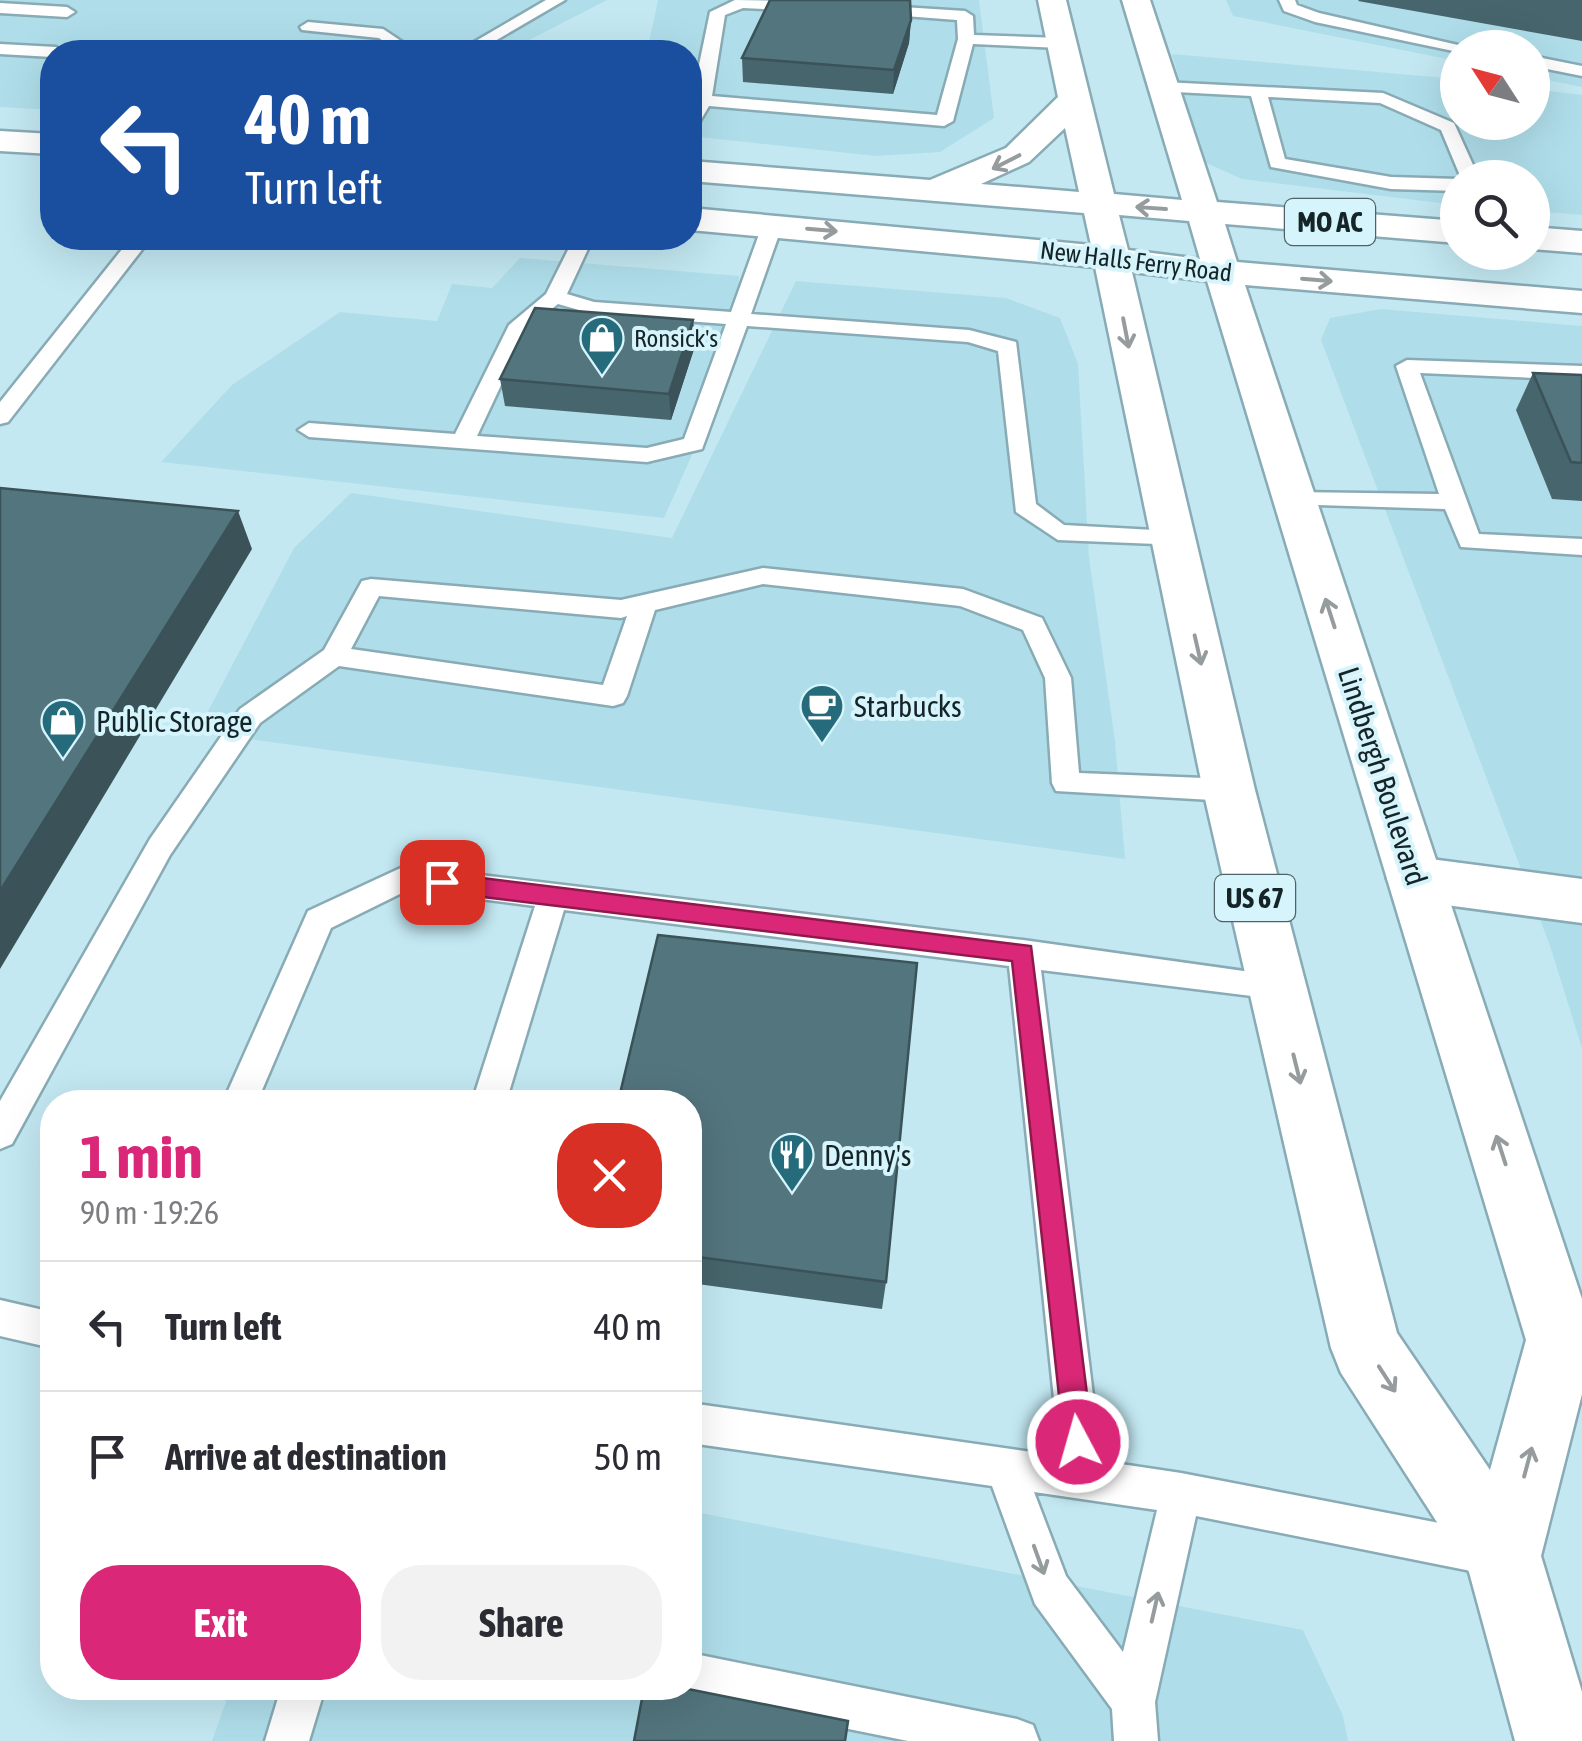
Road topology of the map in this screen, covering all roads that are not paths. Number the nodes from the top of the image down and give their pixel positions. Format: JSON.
{"nodes":[{"id":1,"x":557,"y":0,"type":"edge"},
{"id":2,"x":1052,"y":0,"type":"edge"},
{"id":3,"x":1136,"y":0,"type":"edge"},
{"id":4,"x":1291,"y":2,"type":"edge"},
{"id":5,"x":816,"y":7,"type":"edge"},
{"id":6,"x":0,"y":8,"type":"edge"},
{"id":7,"x":853,"y":9,"type":"edge"},
{"id":8,"x":66,"y":12,"type":"dead end"},
{"id":9,"x":308,"y":27,"type":"dead end"},
{"id":10,"x":966,"y":39,"type":"junction"},
{"id":11,"x":392,"y":40,"type":"edge"},
{"id":12,"x":486,"y":40,"type":"edge"},
{"id":13,"x":1060,"y":43,"type":"junction"},
{"id":14,"x":1440,"y":43,"type":"edge"},
{"id":15,"x":0,"y":49,"type":"edge"},
{"id":16,"x":40,"y":51,"type":"edge"},
{"id":17,"x":1550,"y":66,"type":"edge"},
{"id":18,"x":1582,"y":72,"type":"edge"},
{"id":19,"x":1163,"y":87,"type":"junction"},
{"id":20,"x":1258,"y":92,"type":"junction"},
{"id":21,"x":702,"y":100,"type":"joint"},
{"id":22,"x":1072,"y":100,"type":"junction"},
{"id":23,"x":0,"y":141,"type":"edge"},
{"id":24,"x":40,"y":143,"type":"edge"},
{"id":25,"x":1462,"y":160,"type":"edge"},
{"id":26,"x":702,"y":172,"type":"edge"},
{"id":27,"x":1440,"y":184,"type":"edge"},
{"id":28,"x":919,"y":189,"type":"junction"},
{"id":29,"x":1098,"y":204,"type":"junction"},
{"id":30,"x":1203,"y":212,"type":"junction"},
{"id":31,"x":702,"y":220,"type":"edge"},
{"id":32,"x":772,"y":226,"type":"junction"},
{"id":33,"x":1440,"y":231,"type":"edge"},
{"id":34,"x":1550,"y":239,"type":"edge"},
{"id":35,"x":1582,"y":242,"type":"edge"},
{"id":36,"x":132,"y":250,"type":"edge"},
{"id":37,"x":577,"y":250,"type":"edge"},
{"id":38,"x":1114,"y":259,"type":"junction"},
{"id":39,"x":1220,"y":272,"type":"junction"},
{"id":40,"x":554,"y":296,"type":"junction"},
{"id":41,"x":1582,"y":302,"type":"edge"},
{"id":42,"x":736,"y":319,"type":"junction"},
{"id":43,"x":1582,"y":372,"type":"edge"},
{"id":44,"x":0,"y":417,"type":"edge"},
{"id":45,"x":309,"y":430,"type":"dead end"},
{"id":46,"x":462,"y":442,"type":"junction"},
{"id":47,"x":1293,"y":499,"type":"junction"},
{"id":48,"x":1454,"y":502,"type":"junction"},
{"id":49,"x":1172,"y":538,"type":"junction"},
{"id":50,"x":1582,"y":547,"type":"edge"},
{"id":51,"x":644,"y":604,"type":"junction"},
{"id":52,"x":334,"y":656,"type":"junction"},
{"id":53,"x":1229,"y":790,"type":"junction"},
{"id":54,"x":1415,"y":879,"type":"junction"},
{"id":55,"x":553,"y":896,"type":"junction"},
{"id":56,"x":1582,"y":901,"type":"edge"},
{"id":57,"x":1022,"y":952,"type":"junction"},
{"id":58,"x":1276,"y":986,"type":"junction"},
{"id":59,"x":245,"y":1090,"type":"edge"},
{"id":60,"x":493,"y":1090,"type":"edge"},
{"id":61,"x":0,"y":1133,"type":"edge"},
{"id":62,"x":0,"y":1318,"type":"edge"},
{"id":63,"x":40,"y":1327,"type":"edge"},
{"id":64,"x":702,"y":1425,"type":"edge"},
{"id":65,"x":1006,"y":1468,"type":"junction"},
{"id":66,"x":1083,"y":1479,"type":"junction"},
{"id":67,"x":1181,"y":1494,"type":"junction"},
{"id":68,"x":1503,"y":1556,"type":"junction"},
{"id":69,"x":702,"y":1677,"type":"edge"},
{"id":70,"x":299,"y":1700,"type":"edge"},
{"id":71,"x":1134,"y":1722,"type":"edge"},
{"id":72,"x":287,"y":1741,"type":"edge"},
{"id":73,"x":1016,"y":1741,"type":"edge"},
{"id":74,"x":1556,"y":1741,"type":"edge"}],
"edges":[{"from":1,"to":12,"type":"lane"},
{"from":2,"to":13,"type":"main road","number":"US 67"},
{"from":3,"to":19,"type":"main road","name":"Lindbergh Boulevard"},
{"from":4,"to":14,"type":"lane"},
{"from":5,"to":21,"type":"lane"},
{"from":6,"to":8,"type":"lane"},
{"from":7,"to":10,"type":"lane"},
{"from":9,"to":11,"type":"lane"},
{"from":10,"to":13,"type":"lane"},
{"from":10,"to":21,"type":"lane"},
{"from":13,"to":22,"type":"main road","number":"US 67"},
{"from":15,"to":16,"type":"lane"},
{"from":17,"to":18,"type":"lane"},
{"from":19,"to":20,"type":"lane"},
{"from":19,"to":30,"type":"main road","name":"Lindbergh Boulevard"},
{"from":20,"to":25,"type":"lane"},
{"from":20,"to":27,"type":"lane"},
{"from":22,"to":28,"type":"main road","one_way":true},
{"from":22,"to":29,"type":"main road","number":"US 67"},
{"from":23,"to":24,"type":"main road"},
{"from":26,"to":28,"type":"main road","name":"New Halls Ferry Road"},
{"from":28,"to":29,"type":"main road","name":"New Halls Ferry Road"},
{"from":30,"to":29,"type":"main road","name":"New Halls Ferry Road","number":"MO AC","one_way":true},
{"from":29,"to":38,"type":"main road","number":"US 67"},
{"from":30,"to":33,"type":"main road","name":"New Halls Ferry Road","number":"MO AC"},
{"from":30,"to":39,"type":"main road","name":"Lindbergh Boulevard"},
{"from":31,"to":32,"type":"main road","name":"New Halls Ferry Road"},
{"from":32,"to":38,"type":"main road","name":"New Halls Ferry Road","one_way":true},
{"from":32,"to":42,"type":"lane"},
{"from":34,"to":35,"type":"main road"},
{"from":36,"to":44,"type":"lane"},
{"from":37,"to":40,"type":"lane"},
{"from":38,"to":39,"type":"main road","name":"New Halls Ferry Road","number":"MO AC"},
{"from":38,"to":49,"type":"main road","number":"US 67","one_way":true},
{"from":39,"to":41,"type":"main road","name":"New Halls Ferry Road","number":"MO AC","one_way":true},
{"from":39,"to":47,"type":"main road","name":"Lindbergh Boulevard"},
{"from":40,"to":42,"type":"lane"},
{"from":40,"to":46,"type":"lane"},
{"from":42,"to":46,"type":"lane"},
{"from":42,"to":49,"type":"lane"},
{"from":43,"to":48,"type":"lane"},
{"from":45,"to":46,"type":"lane"},
{"from":47,"to":48,"type":"lane"},
{"from":54,"to":47,"type":"main road","name":"Lindbergh Boulevard","one_way":true},
{"from":48,"to":50,"type":"lane"},
{"from":49,"to":53,"type":"main road","number":"US 67","one_way":true},
{"from":51,"to":52,"type":"lane"},
{"from":51,"to":52,"type":"lane"},
{"from":51,"to":53,"type":"lane"},
{"from":52,"to":61,"type":"lane"},
{"from":53,"to":58,"type":"main road","number":"US 67"},
{"from":54,"to":56,"type":"main road"},
{"from":68,"to":54,"type":"main road","name":"Lindbergh Boulevard","one_way":true},
{"from":55,"to":57,"type":"lane"},
{"from":55,"to":59,"type":"lane"},
{"from":55,"to":60,"type":"lane"},
{"from":57,"to":58,"type":"lane"},
{"from":57,"to":66,"type":"lane"},
{"from":58,"to":68,"type":"main road","number":"US 67","one_way":true},
{"from":62,"to":63,"type":"lane"},
{"from":64,"to":65,"type":"lane"},
{"from":65,"to":66,"type":"lane"},
{"from":65,"to":71,"type":"lane","one_way":true},
{"from":66,"to":67,"type":"lane"},
{"from":67,"to":68,"type":"lane"},
{"from":71,"to":67,"type":"lane","one_way":true},
{"from":68,"to":74,"type":"main road","number":"US 67"},
{"from":69,"to":73,"type":"lane"},
{"from":70,"to":72,"type":"lane"}]}
